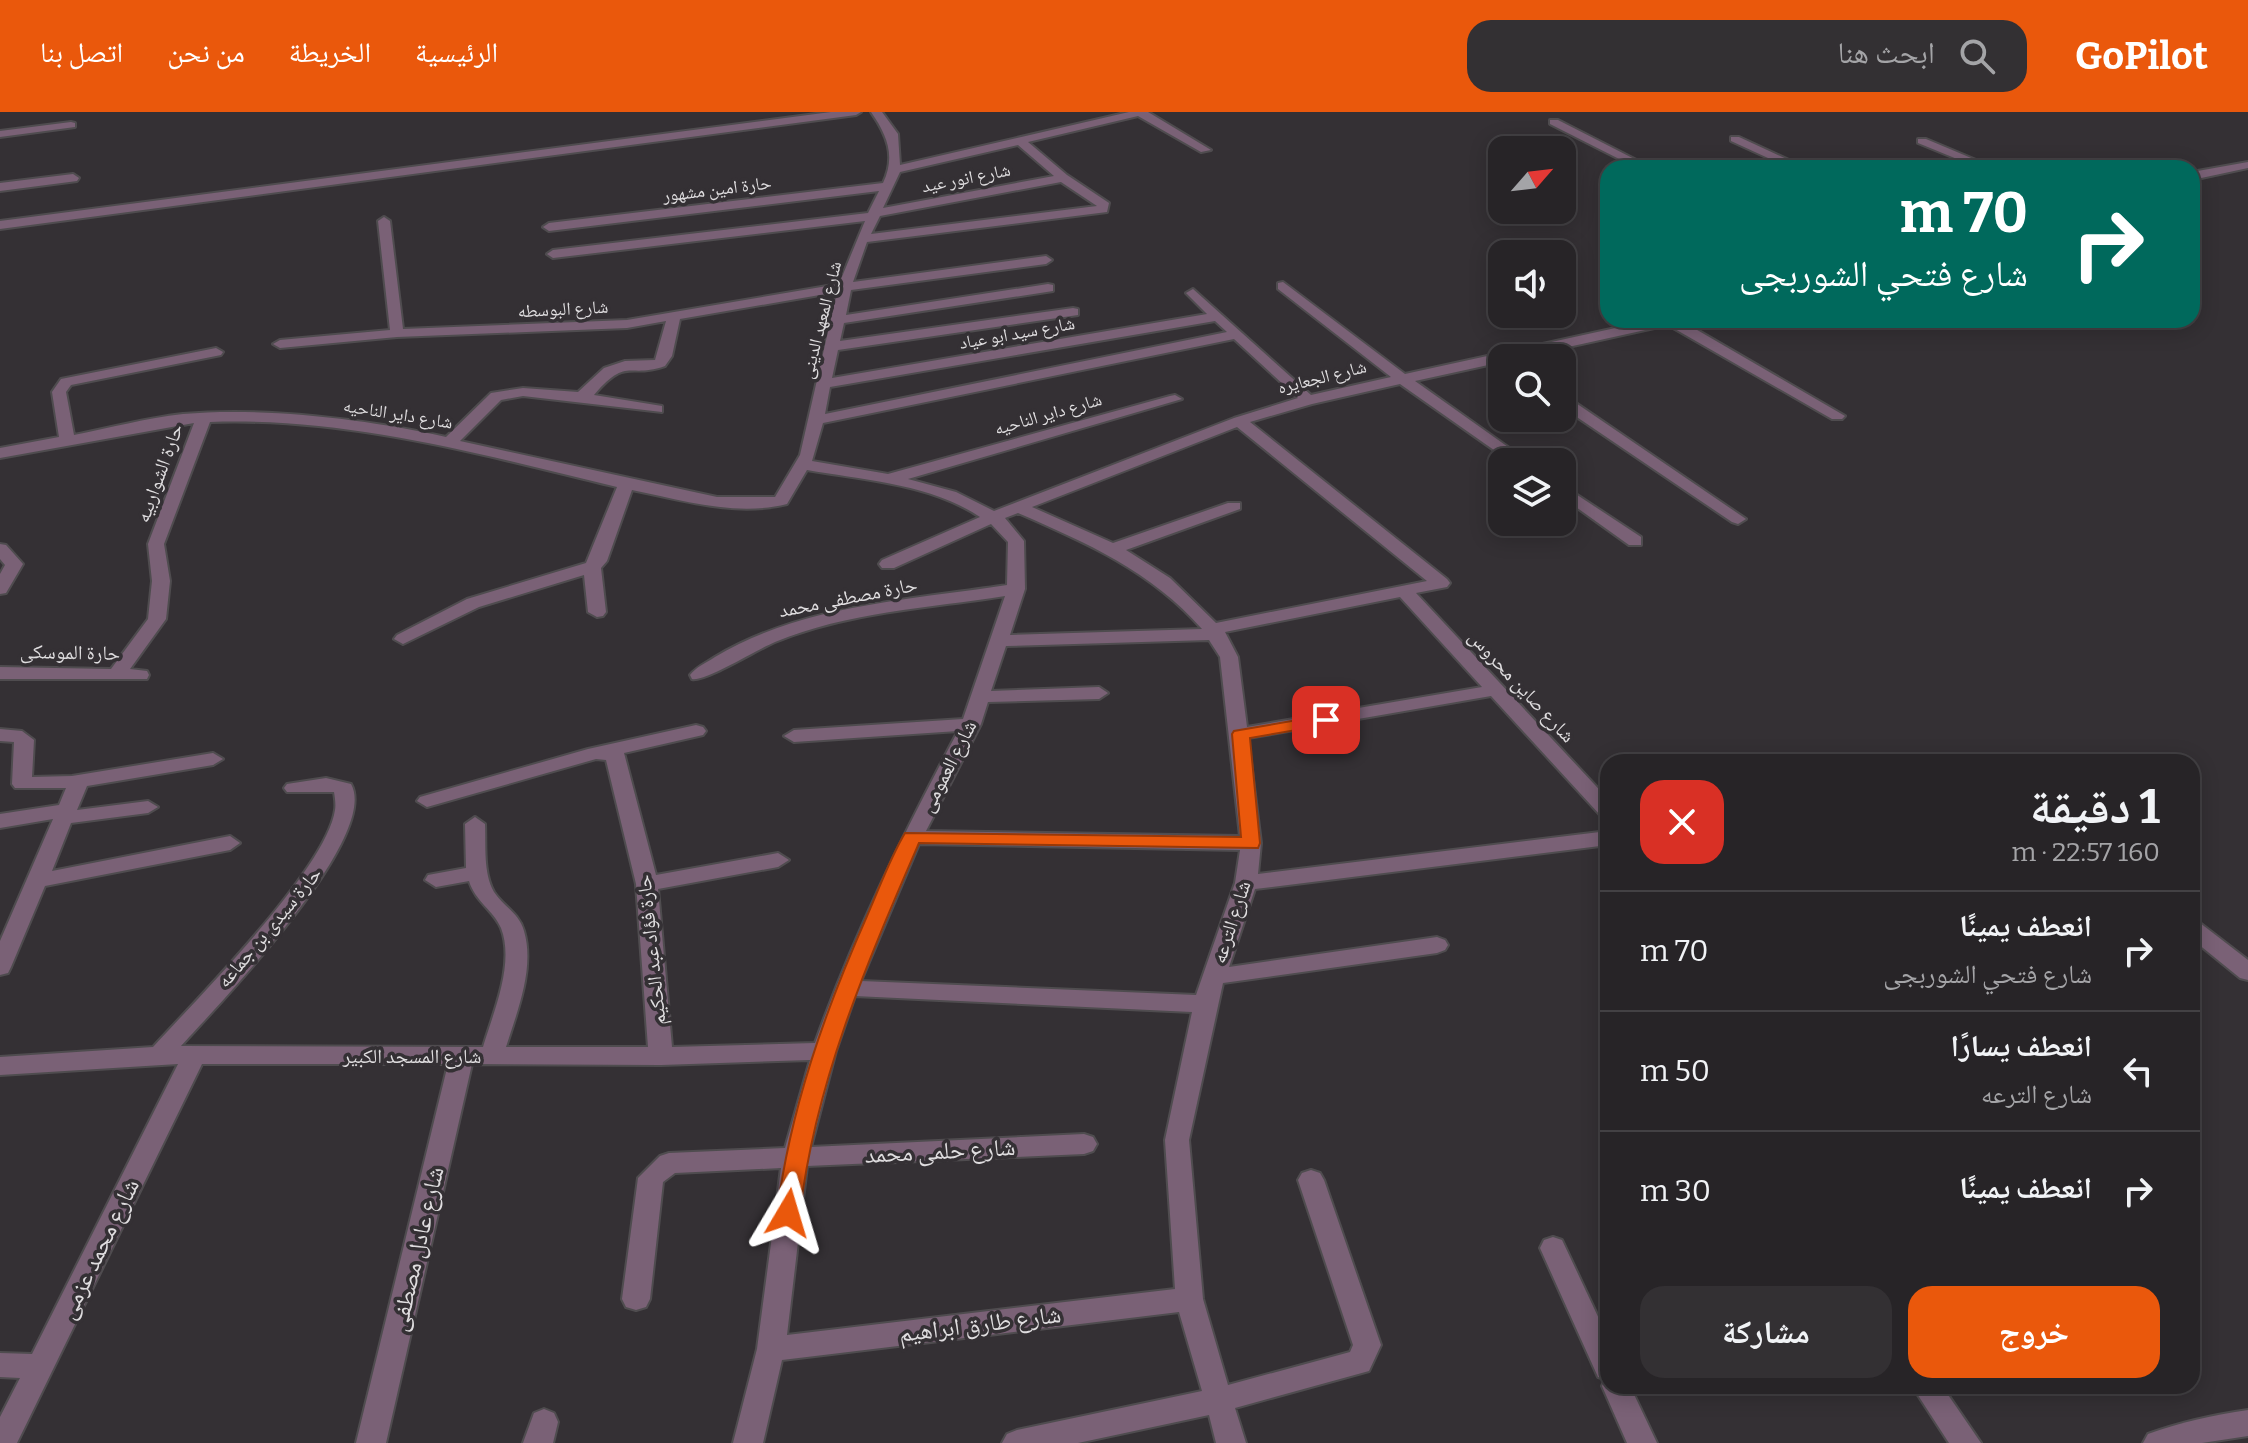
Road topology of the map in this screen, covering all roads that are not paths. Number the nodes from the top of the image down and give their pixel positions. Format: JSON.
{"nodes":[{"id":1,"x":856,"y":112,"type":"edge"},
{"id":2,"x":876,"y":112,"type":"edge"},
{"id":3,"x":1142,"y":112,"type":"edge"},
{"id":4,"x":1554,"y":122,"type":"dead end"},
{"id":5,"x":71,"y":125,"type":"dead end"},
{"id":6,"x":0,"y":134,"type":"edge"},
{"id":7,"x":1735,"y":139,"type":"dead end"},
{"id":8,"x":1020,"y":141,"type":"junction"},
{"id":9,"x":1922,"y":141,"type":"dead end"},
{"id":10,"x":1205,"y":150,"type":"dead end"},
{"id":11,"x":1630,"y":160,"type":"edge"},
{"id":12,"x":1782,"y":160,"type":"edge"},
{"id":13,"x":1969,"y":160,"type":"edge"},
{"id":14,"x":2248,"y":165,"type":"edge"},
{"id":15,"x":895,"y":170,"type":"junction"},
{"id":16,"x":2200,"y":174,"type":"edge"},
{"id":17,"x":73,"y":178,"type":"dead end"},
{"id":18,"x":1063,"y":178,"type":"junction"},
{"id":19,"x":889,"y":186,"type":"junction"},
{"id":20,"x":0,"y":187,"type":"edge"},
{"id":21,"x":875,"y":214,"type":"junction"},
{"id":22,"x":384,"y":221,"type":"dead end"},
{"id":23,"x":0,"y":225,"type":"edge"},
{"id":24,"x":549,"y":227,"type":"dead end"},
{"id":25,"x":862,"y":239,"type":"junction"},
{"id":26,"x":553,"y":254,"type":"dead end"},
{"id":27,"x":1046,"y":260,"type":"dead end"},
{"id":28,"x":1283,"y":286,"type":"dead end"},
{"id":29,"x":845,"y":287,"type":"junction"},
{"id":30,"x":1048,"y":288,"type":"dead end"},
{"id":31,"x":1193,"y":293,"type":"dead end"},
{"id":32,"x":1073,"y":312,"type":"dead end"},
{"id":33,"x":1218,"y":316,"type":"junction"},
{"id":34,"x":674,"y":317,"type":"junction"},
{"id":35,"x":837,"y":320,"type":"junction"},
{"id":36,"x":1636,"y":328,"type":"edge"},
{"id":37,"x":1685,"y":328,"type":"edge"},
{"id":38,"x":397,"y":333,"type":"junction"},
{"id":39,"x":1237,"y":334,"type":"junction"},
{"id":40,"x":280,"y":344,"type":"dead end"},
{"id":41,"x":1565,"y":344,"type":"edge"},
{"id":42,"x":831,"y":347,"type":"junction"},
{"id":43,"x":216,"y":352,"type":"dead end"},
{"id":44,"x":1488,"y":361,"type":"edge"},
{"id":45,"x":1401,"y":378,"type":"junction"},
{"id":46,"x":823,"y":384,"type":"junction"},
{"id":47,"x":581,"y":397,"type":"junction"},
{"id":48,"x":1175,"y":399,"type":"dead end"},
{"id":49,"x":1308,"y":400,"type":"junction"},
{"id":50,"x":657,"y":409,"type":"dead end"},
{"id":51,"x":1576,"y":409,"type":"edge"},
{"id":52,"x":1837,"y":416,"type":"dead end"},
{"id":53,"x":204,"y":417,"type":"junction"},
{"id":54,"x":815,"y":420,"type":"junction"},
{"id":55,"x":1239,"y":421,"type":"junction"},
{"id":56,"x":67,"y":441,"type":"junction"},
{"id":57,"x":450,"y":442,"type":"junction"},
{"id":58,"x":1501,"y":448,"type":"edge"},
{"id":59,"x":0,"y":453,"type":"edge"},
{"id":60,"x":803,"y":464,"type":"junction"},
{"id":61,"x":886,"y":480,"type":"junction"},
{"id":62,"x":626,"y":484,"type":"junction"},
{"id":63,"x":786,"y":497,"type":"joint"},
{"id":64,"x":1576,"y":500,"type":"edge"},
{"id":65,"x":1234,"y":506,"type":"dead end"},
{"id":66,"x":1018,"y":507,"type":"junction"},
{"id":67,"x":995,"y":516,"type":"junction"},
{"id":68,"x":1738,"y":519,"type":"dead end"},
{"id":69,"x":1635,"y":541,"type":"dead end"},
{"id":70,"x":0,"y":549,"type":"edge"},
{"id":71,"x":1113,"y":549,"type":"junction"},
{"id":72,"x":888,"y":564,"type":"dead end"},
{"id":73,"x":592,"y":567,"type":"junction"},
{"id":74,"x":0,"y":589,"type":"edge"},
{"id":75,"x":1016,"y":589,"type":"junction"},
{"id":76,"x":1404,"y":591,"type":"junction"},
{"id":77,"x":597,"y":612,"type":"dead end"},
{"id":78,"x":1215,"y":632,"type":"junction"},
{"id":79,"x":403,"y":639,"type":"dead end"},
{"id":80,"x":999,"y":641,"type":"junction"},
{"id":81,"x":0,"y":673,"type":"edge"},
{"id":82,"x":116,"y":675,"type":"junction"},
{"id":83,"x":140,"y":675,"type":"dead end"},
{"id":84,"x":699,"y":675,"type":"dead end"},
{"id":85,"x":1496,"y":690,"type":"junction"},
{"id":86,"x":1099,"y":693,"type":"dead end"},
{"id":87,"x":980,"y":697,"type":"junction"},
{"id":88,"x":971,"y":724,"type":"junction"},
{"id":89,"x":696,"y":731,"type":"dead end"},
{"id":90,"x":1240,"y":734,"type":"junction"},
{"id":91,"x":0,"y":735,"type":"edge"},
{"id":92,"x":794,"y":736,"type":"dead end"},
{"id":93,"x":603,"y":752,"type":"junction"},
{"id":94,"x":213,"y":759,"type":"dead end"},
{"id":95,"x":72,"y":782,"type":"junction"},
{"id":96,"x":294,"y":788,"type":"dead end"},
{"id":97,"x":427,"y":801,"type":"dead end"},
{"id":98,"x":1600,"y":802,"type":"edge"},
{"id":99,"x":148,"y":807,"type":"dead end"},
{"id":100,"x":65,"y":814,"type":"junction"},
{"id":101,"x":0,"y":821,"type":"edge"},
{"id":102,"x":475,"y":824,"type":"dead end"},
{"id":103,"x":912,"y":837,"type":"junction"},
{"id":104,"x":1600,"y":839,"type":"edge"},
{"id":105,"x":230,"y":843,"type":"dead end"},
{"id":106,"x":1251,"y":843,"type":"junction"},
{"id":107,"x":778,"y":860,"type":"dead end"},
{"id":108,"x":477,"y":873,"type":"junction"},
{"id":109,"x":436,"y":880,"type":"dead end"},
{"id":110,"x":36,"y":881,"type":"junction"},
{"id":111,"x":1246,"y":883,"type":"junction"},
{"id":112,"x":647,"y":884,"type":"junction"},
{"id":113,"x":2200,"y":934,"type":"edge"},
{"id":114,"x":1437,"y":945,"type":"dead end"},
{"id":115,"x":0,"y":967,"type":"edge"},
{"id":116,"x":2248,"y":972,"type":"edge"},
{"id":117,"x":1213,"y":977,"type":"junction"},
{"id":118,"x":846,"y":988,"type":"junction"},
{"id":119,"x":1205,"y":1004,"type":"junction"},
{"id":120,"x":824,"y":1051,"type":"junction"},
{"id":121,"x":159,"y":1055,"type":"junction"},
{"id":122,"x":194,"y":1055,"type":"junction"},
{"id":123,"x":462,"y":1056,"type":"junction"},
{"id":124,"x":492,"y":1056,"type":"junction"},
{"id":125,"x":661,"y":1056,"type":"junction"},
{"id":126,"x":0,"y":1066,"type":"edge"},
{"id":127,"x":1084,"y":1144,"type":"dead end"},
{"id":128,"x":795,"y":1159,"type":"junction"},
{"id":129,"x":1311,"y":1180,"type":"dead end"},
{"id":130,"x":1553,"y":1248,"type":"dead end"},
{"id":131,"x":636,"y":1299,"type":"dead end"},
{"id":132,"x":1189,"y":1299,"type":"junction"},
{"id":133,"x":771,"y":1349,"type":"junction"},
{"id":134,"x":1600,"y":1351,"type":"edge"},
{"id":135,"x":0,"y":1365,"type":"edge"},
{"id":136,"x":41,"y":1367,"type":"junction"},
{"id":137,"x":1620,"y":1394,"type":"edge"},
{"id":138,"x":1932,"y":1394,"type":"edge"},
{"id":139,"x":1216,"y":1401,"type":"junction"},
{"id":140,"x":2248,"y":1423,"type":"edge"},
{"id":141,"x":2,"y":1443,"type":"edge"},
{"id":142,"x":371,"y":1443,"type":"edge"},
{"id":143,"x":748,"y":1443,"type":"edge"},
{"id":144,"x":1017,"y":1443,"type":"edge"},
{"id":145,"x":1231,"y":1443,"type":"edge"},
{"id":146,"x":1642,"y":1443,"type":"edge"},
{"id":147,"x":1966,"y":1443,"type":"edge"},
{"id":148,"x":2158,"y":1443,"type":"edge"}],
"edges":[{"from":1,"to":23,"type":"street"},
{"from":2,"to":15,"type":"street","name":"شارع المعهد الدينى"},
{"from":3,"to":8,"type":"street"},
{"from":3,"to":10,"type":"street"},
{"from":4,"to":11,"type":"street"},
{"from":5,"to":6,"type":"street"},
{"from":7,"to":12,"type":"street"},
{"from":8,"to":15,"type":"street"},
{"from":8,"to":18,"type":"street"},
{"from":9,"to":13,"type":"street"},
{"from":14,"to":16,"type":"street"},
{"from":15,"to":19,"type":"street","name":"شارع المعهد الدينى"},
{"from":17,"to":20,"type":"street"},
{"from":18,"to":21,"type":"street","name":"شارع انور عيد"},
{"from":18,"to":25,"type":"street"},
{"from":19,"to":21,"type":"street","name":"شارع المعهد الدينى"},
{"from":19,"to":24,"type":"street","name":"حارة امين مشهور"},
{"from":21,"to":25,"type":"street","name":"شارع المعهد الدينى"},
{"from":21,"to":26,"type":"street","name":"شارع انور عيد"},
{"from":22,"to":38,"type":"street"},
{"from":25,"to":29,"type":"street","name":"شارع المعهد الدينى"},
{"from":27,"to":29,"type":"street","name":"شارع البوسطه"},
{"from":28,"to":45,"type":"street"},
{"from":29,"to":34,"type":"street","name":"شارع البوسطه"},
{"from":29,"to":35,"type":"street","name":"شارع المعهد الدينى"},
{"from":30,"to":35,"type":"street"},
{"from":31,"to":33,"type":"street"},
{"from":32,"to":42,"type":"street"},
{"from":33,"to":39,"type":"street"},
{"from":33,"to":46,"type":"street","name":"شارع سيد ابو عياد"},
{"from":34,"to":38,"type":"street","name":"شارع البوسطه"},
{"from":34,"to":47,"type":"street"},
{"from":35,"to":42,"type":"street","name":"شارع المعهد الدينى"},
{"from":36,"to":41,"type":"street","name":"شارع الجعايره"},
{"from":37,"to":52,"type":"street"},
{"from":38,"to":40,"type":"street","name":"شارع البوسطه"},
{"from":39,"to":49,"type":"street"},
{"from":39,"to":54,"type":"street"},
{"from":42,"to":46,"type":"street","name":"شارع المعهد الدينى"},
{"from":43,"to":56,"type":"street"},
{"from":44,"to":45,"type":"street","name":"شارع الجعايره"},
{"from":45,"to":49,"type":"street","name":"شارع الجعايره"},
{"from":45,"to":58,"type":"street"},
{"from":46,"to":54,"type":"street","name":"شارع المعهد الدينى"},
{"from":47,"to":50,"type":"street"},
{"from":47,"to":57,"type":"street"},
{"from":48,"to":61,"type":"street","name":"شارع داير الناحيه"},
{"from":49,"to":55,"type":"street","name":"شارع الجعايره"},
{"from":51,"to":68,"type":"street"},
{"from":53,"to":56,"type":"street","name":"شارع داير الناحيه"},
{"from":53,"to":57,"type":"street","name":"شارع داير الناحيه"},
{"from":53,"to":82,"type":"street","name":"حارة الشواربيه"},
{"from":54,"to":60,"type":"street","name":"شارع المعهد الدينى"},
{"from":55,"to":66,"type":"street","name":"شارع الجعايره"},
{"from":55,"to":76,"type":"street"},
{"from":56,"to":59,"type":"street","name":"شارع داير الناحيه"},
{"from":57,"to":62,"type":"street","name":"شارع داير الناحيه"},
{"from":60,"to":61,"type":"street"},
{"from":60,"to":63,"type":"street","name":"شارع المعهد الدينى"},
{"from":61,"to":67,"type":"street"},
{"from":62,"to":63,"type":"street","name":"شارع داير الناحيه"},
{"from":62,"to":73,"type":"street"},
{"from":64,"to":69,"type":"street"},
{"from":65,"to":71,"type":"street"},
{"from":66,"to":67,"type":"street","name":"شارع الجعايره"},
{"from":66,"to":71,"type":"street","name":"شارع الترعه"},
{"from":67,"to":72,"type":"street","name":"شارع الجعايره"},
{"from":67,"to":75,"type":"street","name":"شارع العمومى"},
{"from":70,"to":74,"type":"street"},
{"from":71,"to":78,"type":"street","name":"شارع الترعه"},
{"from":73,"to":77,"type":"street"},
{"from":73,"to":79,"type":"street"},
{"from":75,"to":80,"type":"street","name":"شارع العمومى"},
{"from":75,"to":84,"type":"street","name":"حارة مصطفى محمد"},
{"from":76,"to":78,"type":"street"},
{"from":76,"to":85,"type":"street","name":"شارع صاين محروس"},
{"from":78,"to":80,"type":"street"},
{"from":78,"to":90,"type":"street","name":"شارع الترعه"},
{"from":80,"to":87,"type":"street","name":"شارع العمومى"},
{"from":81,"to":82,"type":"street","name":"حارة الموسكى"},
{"from":82,"to":83,"type":"street","name":"حارة الموسكى"},
{"from":85,"to":90,"type":"street"},
{"from":85,"to":98,"type":"street","name":"شارع صاين محروس"},
{"from":86,"to":87,"type":"street"},
{"from":87,"to":88,"type":"street","name":"شارع العمومى"},
{"from":88,"to":92,"type":"street"},
{"from":88,"to":103,"type":"street","name":"شارع العمومى"},
{"from":89,"to":93,"type":"street"},
{"from":90,"to":106,"type":"street","name":"شارع الترعه"},
{"from":91,"to":95,"type":"street"},
{"from":93,"to":97,"type":"street"},
{"from":93,"to":112,"type":"street","name":"حارة فؤاد عبد الحكيم"},
{"from":94,"to":95,"type":"street"},
{"from":95,"to":100,"type":"street"},
{"from":96,"to":121,"type":"street","name":"حارة سيدى بن جماعه"},
{"from":99,"to":100,"type":"street"},
{"from":100,"to":101,"type":"street"},
{"from":100,"to":110,"type":"street"},
{"from":102,"to":108,"type":"street"},
{"from":103,"to":106,"type":"street"},
{"from":103,"to":118,"type":"street","name":"شارع العمومى"},
{"from":104,"to":111,"type":"street"},
{"from":105,"to":110,"type":"street"},
{"from":106,"to":111,"type":"street","name":"شارع الترعه"},
{"from":107,"to":112,"type":"street"},
{"from":108,"to":109,"type":"street"},
{"from":108,"to":124,"type":"street"},
{"from":110,"to":115,"type":"street"},
{"from":111,"to":117,"type":"street","name":"شارع الترعه"},
{"from":112,"to":125,"type":"street","name":"حارة فؤاد عبد الحكيم"},
{"from":113,"to":116,"type":"street"},
{"from":114,"to":117,"type":"street"},
{"from":117,"to":119,"type":"street","name":"شارع الترعه"},
{"from":118,"to":119,"type":"street"},
{"from":118,"to":120,"type":"street","name":"شارع العمومى"},
{"from":119,"to":132,"type":"street","name":"شارع الترعه"},
{"from":120,"to":125,"type":"street","name":"شارع المسجد الكبير"},
{"from":120,"to":128,"type":"street","name":"شارع العمومى"},
{"from":121,"to":122,"type":"street","name":"شارع المسجد الكبير"},
{"from":121,"to":126,"type":"street","name":"شارع المسجد الكبير"},
{"from":122,"to":123,"type":"street","name":"شارع المسجد الكبير"},
{"from":122,"to":136,"type":"street","name":"شارع محمد عزمى"},
{"from":123,"to":124,"type":"street","name":"شارع المسجد الكبير"},
{"from":123,"to":142,"type":"street","name":"شارع عادل مصطفى"},
{"from":124,"to":125,"type":"street","name":"شارع المسجد الكبير"},
{"from":127,"to":128,"type":"street","name":"شارع حلمى محمد"},
{"from":128,"to":131,"type":"street","name":"شارع حلمى محمد"},
{"from":128,"to":133,"type":"street","name":"شارع العمومى"},
{"from":129,"to":139,"type":"street"},
{"from":130,"to":134,"type":"street"},
{"from":132,"to":133,"type":"street","name":"شارع طارق ابراهيم"},
{"from":132,"to":139,"type":"street","name":"شارع الترعه"},
{"from":133,"to":143,"type":"street","name":"شارع العمومى"},
{"from":135,"to":136,"type":"street"},
{"from":136,"to":141,"type":"street","name":"شارع محمد عزمى"},
{"from":137,"to":146,"type":"street"},
{"from":138,"to":147,"type":"street"},
{"from":139,"to":144,"type":"street"},
{"from":139,"to":145,"type":"street","name":"شارع الترعه"},
{"from":140,"to":148,"type":"street"}]}
